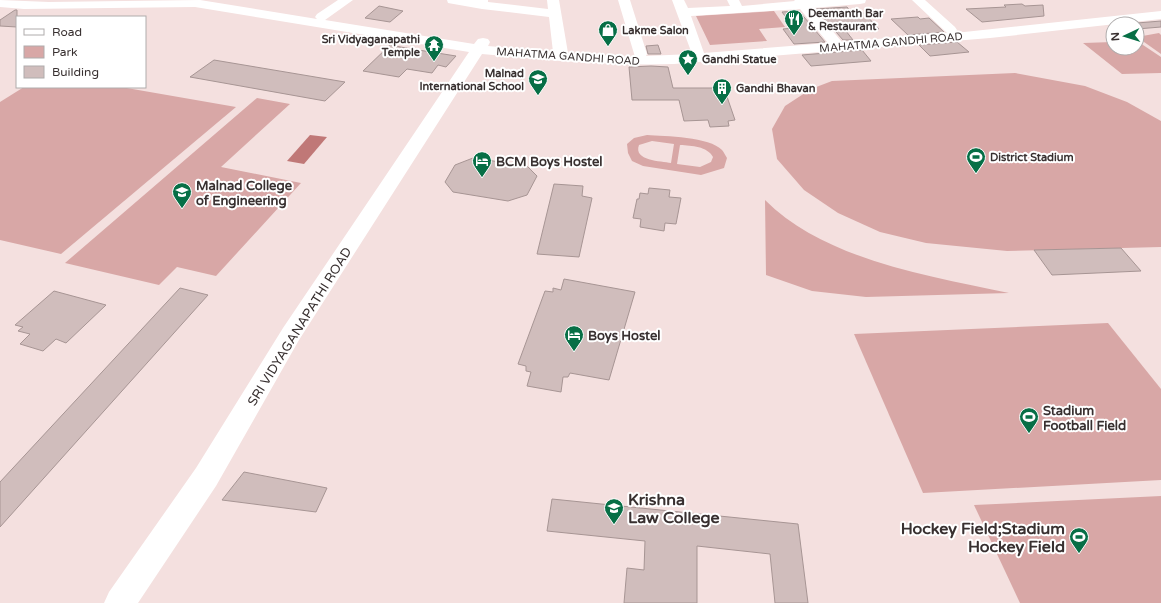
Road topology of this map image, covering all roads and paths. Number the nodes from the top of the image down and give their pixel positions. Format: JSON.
{"nodes":[{"id":1,"x":347,"y":0,"type":"edge"},
{"id":2,"x":452,"y":0,"type":"edge"},
{"id":3,"x":554,"y":0,"type":"edge"},
{"id":4,"x":624,"y":0,"type":"edge"},
{"id":5,"x":860,"y":0,"type":"edge"},
{"id":6,"x":918,"y":0,"type":"edge"},
{"id":7,"x":172,"y":1,"type":"edge"},
{"id":8,"x":482,"y":2,"type":"edge"},
{"id":9,"x":0,"y":3,"type":"edge"},
{"id":10,"x":217,"y":3,"type":"edge"},
{"id":11,"x":801,"y":3,"type":"edge"},
{"id":12,"x":735,"y":5,"type":"edge"},
{"id":13,"x":680,"y":6,"type":"edge"},
{"id":14,"x":1161,"y":9,"type":"edge"},
{"id":15,"x":555,"y":14,"type":"junction"},
{"id":16,"x":1161,"y":15,"type":"edge"},
{"id":17,"x":322,"y":17,"type":"junction"},
{"id":18,"x":1016,"y":27,"type":"junction"},
{"id":19,"x":950,"y":30,"type":"junction"},
{"id":20,"x":836,"y":44,"type":"junction"},
{"id":21,"x":480,"y":46,"type":"junction"},
{"id":22,"x":698,"y":52,"type":"junction"},
{"id":23,"x":560,"y":54,"type":"junction"},
{"id":24,"x":640,"y":54,"type":"junction"},
{"id":25,"x":120,"y":603,"type":"edge"}],
"edges":[{"from":1,"to":17,"type":"street"},
{"from":2,"to":8,"type":"street"},
{"from":3,"to":15,"type":"street"},
{"from":4,"to":24,"type":"street"},
{"from":5,"to":11,"type":"street"},
{"from":6,"to":19,"type":"street"},
{"from":7,"to":9,"type":"street","name":"MAHATMA GANDHI ROAD"},
{"from":7,"to":10,"type":"street","name":"MAHATMA GANDHI ROAD"},
{"from":8,"to":15,"type":"street"},
{"from":10,"to":17,"type":"street","name":"MAHATMA GANDHI ROAD"},
{"from":10,"to":21,"type":"street","name":"MAHATMA GANDHI ROAD"},
{"from":11,"to":12,"type":"street"},
{"from":11,"to":20,"type":"street"},
{"from":12,"to":13,"type":"street"},
{"from":13,"to":22,"type":"street"},
{"from":14,"to":18,"type":"street","name":"MAHATMA GANDHI ROAD"},
{"from":15,"to":23,"type":"street"},
{"from":16,"to":18,"type":"street","name":"MAHATMA GANDHI ROAD"},
{"from":17,"to":21,"type":"street","name":"MAHATMA GANDHI ROAD"},
{"from":18,"to":19,"type":"street","name":"MAHATMA GANDHI ROAD"},
{"from":18,"to":20,"type":"street","name":"MAHATMA GANDHI ROAD"},
{"from":19,"to":20,"type":"street","name":"MAHATMA GANDHI ROAD"},
{"from":20,"to":22,"type":"street","name":"MAHATMA GANDHI ROAD"},
{"from":20,"to":23,"type":"street","name":"MAHATMA GANDHI ROAD"},
{"from":21,"to":23,"type":"street","name":"MAHATMA GANDHI ROAD"},
{"from":21,"to":25,"type":"street","name":"SRI VIDYAGANAPATHI ROAD"},
{"from":22,"to":24,"type":"street","name":"MAHATMA GANDHI ROAD"},
{"from":23,"to":24,"type":"street","name":"MAHATMA GANDHI ROAD"}]}
